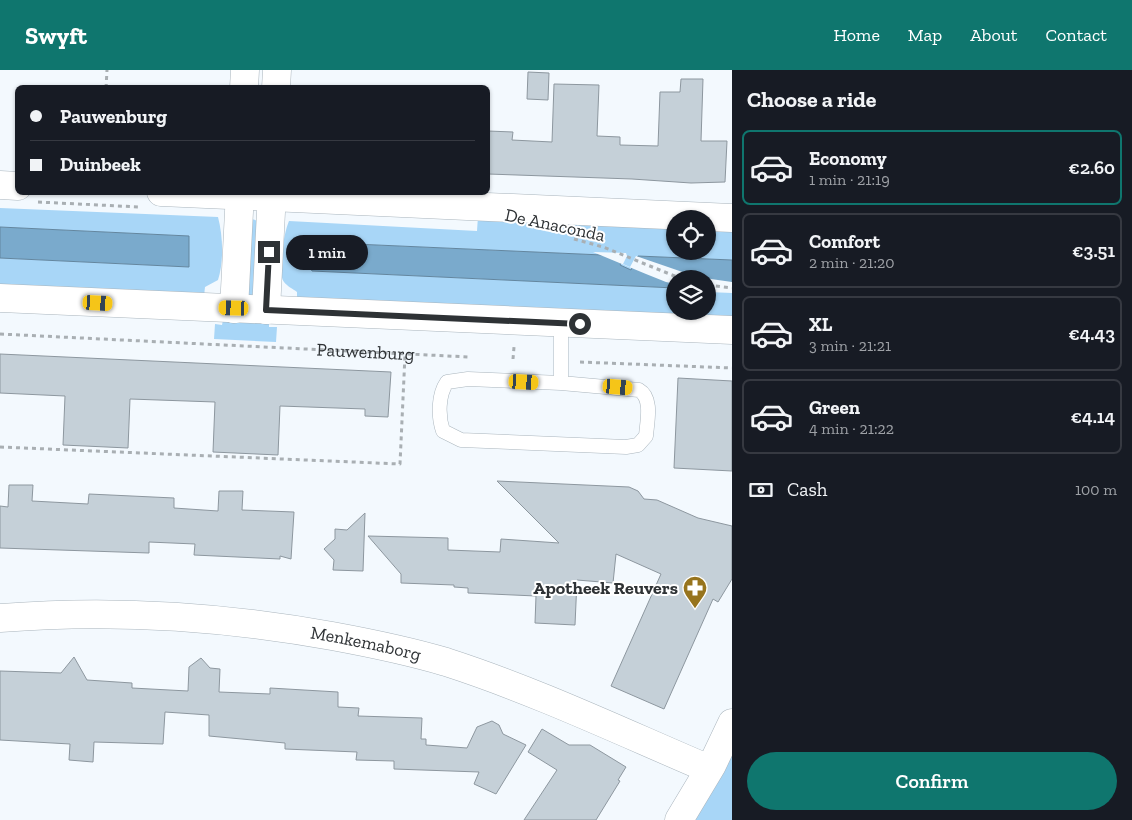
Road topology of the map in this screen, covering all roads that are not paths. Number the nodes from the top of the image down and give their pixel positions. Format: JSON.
{"nodes":[{"id":1,"x":245,"y":70,"type":"edge"},
{"id":2,"x":277,"y":70,"type":"edge"},
{"id":3,"x":244,"y":85,"type":"edge"},
{"id":4,"x":276,"y":85,"type":"edge"},
{"id":5,"x":0,"y":185,"type":"edge"},
{"id":6,"x":15,"y":191,"type":"edge"},
{"id":7,"x":225,"y":195,"type":"edge"},
{"id":8,"x":240,"y":195,"type":"edge"},
{"id":9,"x":272,"y":195,"type":"edge"},
{"id":10,"x":151,"y":200,"type":"edge"},
{"id":11,"x":732,"y":218,"type":"edge"},
{"id":12,"x":0,"y":298,"type":"edge"},
{"id":13,"x":234,"y":308,"type":"junction"},
{"id":14,"x":266,"y":310,"type":"junction"},
{"id":15,"x":561,"y":323,"type":"junction"},
{"id":16,"x":732,"y":330,"type":"edge"},
{"id":17,"x":561,"y":383,"type":"junction"},
{"id":18,"x":0,"y":618,"type":"edge"},
{"id":19,"x":732,"y":723,"type":"edge"},
{"id":20,"x":709,"y":769,"type":"junction"},
{"id":21,"x":679,"y":820,"type":"edge"}],
"edges":[{"from":1,"to":3,"type":"street"},
{"from":2,"to":4,"type":"street"},
{"from":5,"to":6,"type":"street"},
{"from":7,"to":10,"type":"street"},
{"from":8,"to":13,"type":"street"},
{"from":9,"to":11,"type":"street"},
{"from":9,"to":14,"type":"street"},
{"from":12,"to":13,"type":"street"},
{"from":13,"to":14,"type":"street"},
{"from":14,"to":15,"type":"street"},
{"from":15,"to":16,"type":"street"},
{"from":15,"to":17,"type":"lane"},
{"from":17,"to":17,"type":"lane"},
{"from":18,"to":20,"type":"street","name":"Menkemaborg"},
{"from":19,"to":20,"type":"street"},
{"from":20,"to":21,"type":"street"}]}
